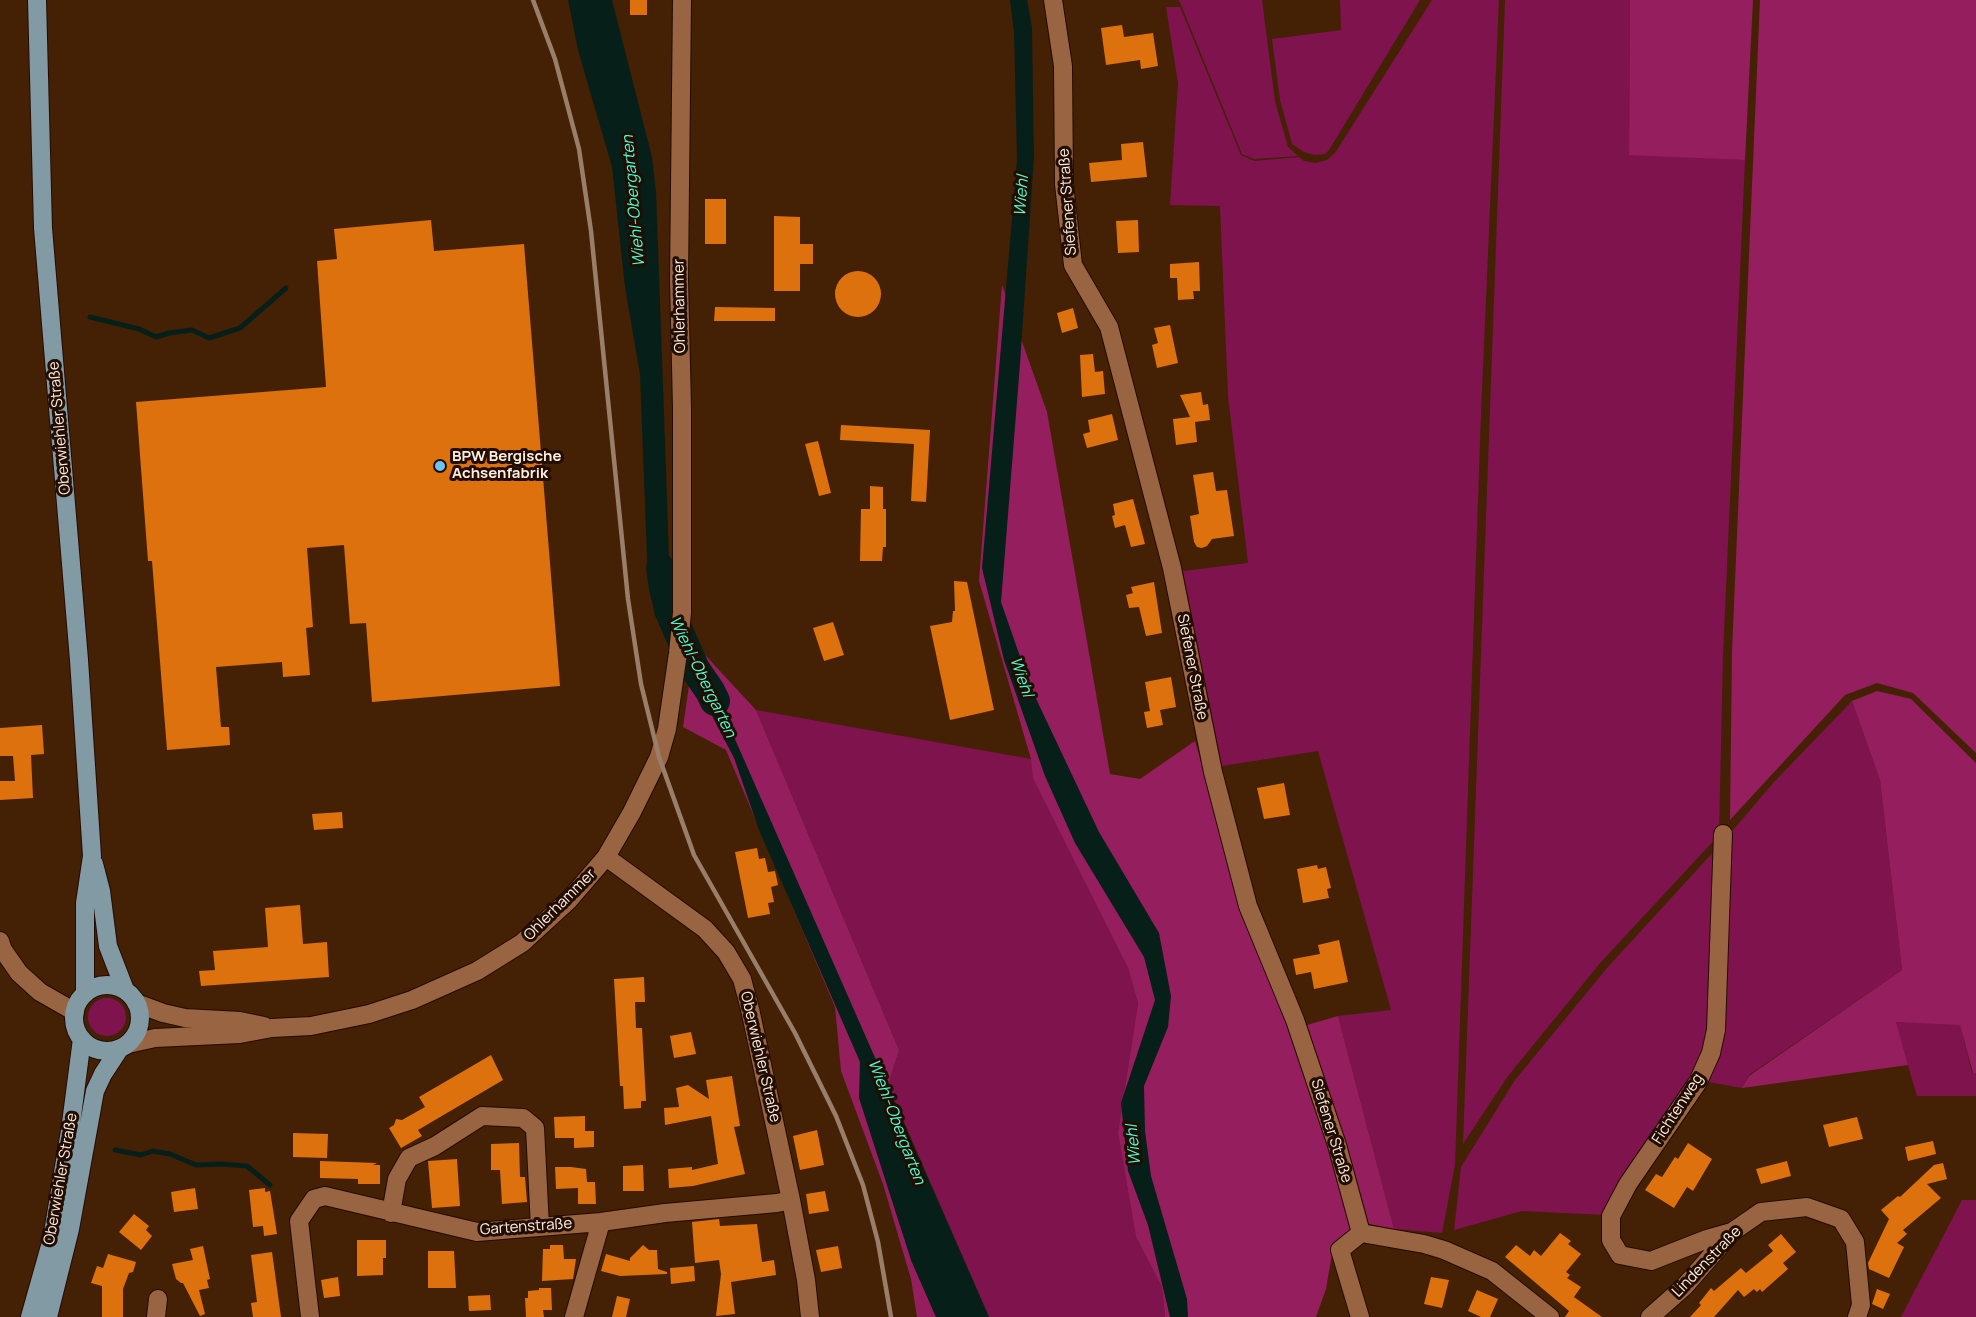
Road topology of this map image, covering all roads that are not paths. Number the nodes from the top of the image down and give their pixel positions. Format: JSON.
{"nodes":[{"id":1,"x":37,"y":0,"type":"edge"},
{"id":2,"x":682,"y":0,"type":"edge"},
{"id":3,"x":1053,"y":0,"type":"edge"},
{"id":4,"x":1723,"y":834,"type":"dead end"},
{"id":5,"x":92,"y":856,"type":"junction"},
{"id":6,"x":606,"y":857,"type":"junction"},
{"id":7,"x":0,"y":941,"type":"edge"},
{"id":8,"x":85,"y":994,"type":"junction"},
{"id":9,"x":130,"y":997,"type":"junction"},
{"id":10,"x":75,"y":1012,"type":"junction"},
{"id":11,"x":272,"y":1028,"type":"junction"},
{"id":12,"x":82,"y":1040,"type":"junction"},
{"id":13,"x":124,"y":1046,"type":"junction"},
{"id":14,"x":791,"y":1200,"type":"junction"},
{"id":15,"x":391,"y":1213,"type":"junction"},
{"id":16,"x":601,"y":1222,"type":"junction"},
{"id":17,"x":540,"y":1227,"type":"junction"},
{"id":18,"x":1732,"y":1232,"type":"junction"},
{"id":19,"x":1361,"y":1233,"type":"junction"},
{"id":20,"x":30,"y":1317,"type":"edge"},
{"id":21,"x":48,"y":1317,"type":"edge"},
{"id":22,"x":310,"y":1317,"type":"edge"},
{"id":23,"x":574,"y":1317,"type":"edge"},
{"id":24,"x":810,"y":1317,"type":"edge"},
{"id":25,"x":1360,"y":1317,"type":"edge"},
{"id":26,"x":1550,"y":1317,"type":"edge"},
{"id":27,"x":1650,"y":1317,"type":"edge"},
{"id":28,"x":1857,"y":1317,"type":"edge"}],
"edges":[{"from":1,"to":5,"type":"main road","name":"Oberwiehler Straße"},
{"from":2,"to":6,"type":"street","name":"Ohlerhammer"},
{"from":3,"to":19,"type":"street","name":"Siefener Straße"},
{"from":4,"to":18,"type":"street","name":"Fichtenweg"},
{"from":5,"to":8,"type":"main road","name":"Oberwiehler Straße"},
{"from":5,"to":9,"type":"main road","name":"Oberwiehler Straße"},
{"from":6,"to":11,"type":"street","name":"Ohlerhammer"},
{"from":6,"to":14,"type":"street","name":"Oberwiehler Straße"},
{"from":7,"to":10,"type":"street"},
{"from":8,"to":9,"type":"main road"},
{"from":8,"to":10,"type":"main road"},
{"from":9,"to":11,"type":"street","name":"Ohlerhammer"},
{"from":9,"to":13,"type":"main road"},
{"from":10,"to":12,"type":"main road"},
{"from":11,"to":13,"type":"street","name":"Ohlerhammer"},
{"from":12,"to":13,"type":"main road"},
{"from":12,"to":20,"type":"main road","name":"Oberwiehler Straße"},
{"from":13,"to":21,"type":"main road","name":"Oberwiehler Straße"},
{"from":14,"to":16,"type":"street","name":"Gartenstraße"},
{"from":14,"to":24,"type":"street","name":"Oberwiehler Straße"},
{"from":15,"to":17,"type":"street","name":"Gartenstraße"},
{"from":15,"to":17,"type":"street"},
{"from":15,"to":22,"type":"street","name":"Gartenstraße"},
{"from":16,"to":17,"type":"street","name":"Gartenstraße"},
{"from":16,"to":23,"type":"street"},
{"from":18,"to":27,"type":"street","name":"Lindenstraße"},
{"from":18,"to":28,"type":"street","name":"Lindenstraße"},
{"from":19,"to":25,"type":"street"},
{"from":19,"to":26,"type":"street"}]}
